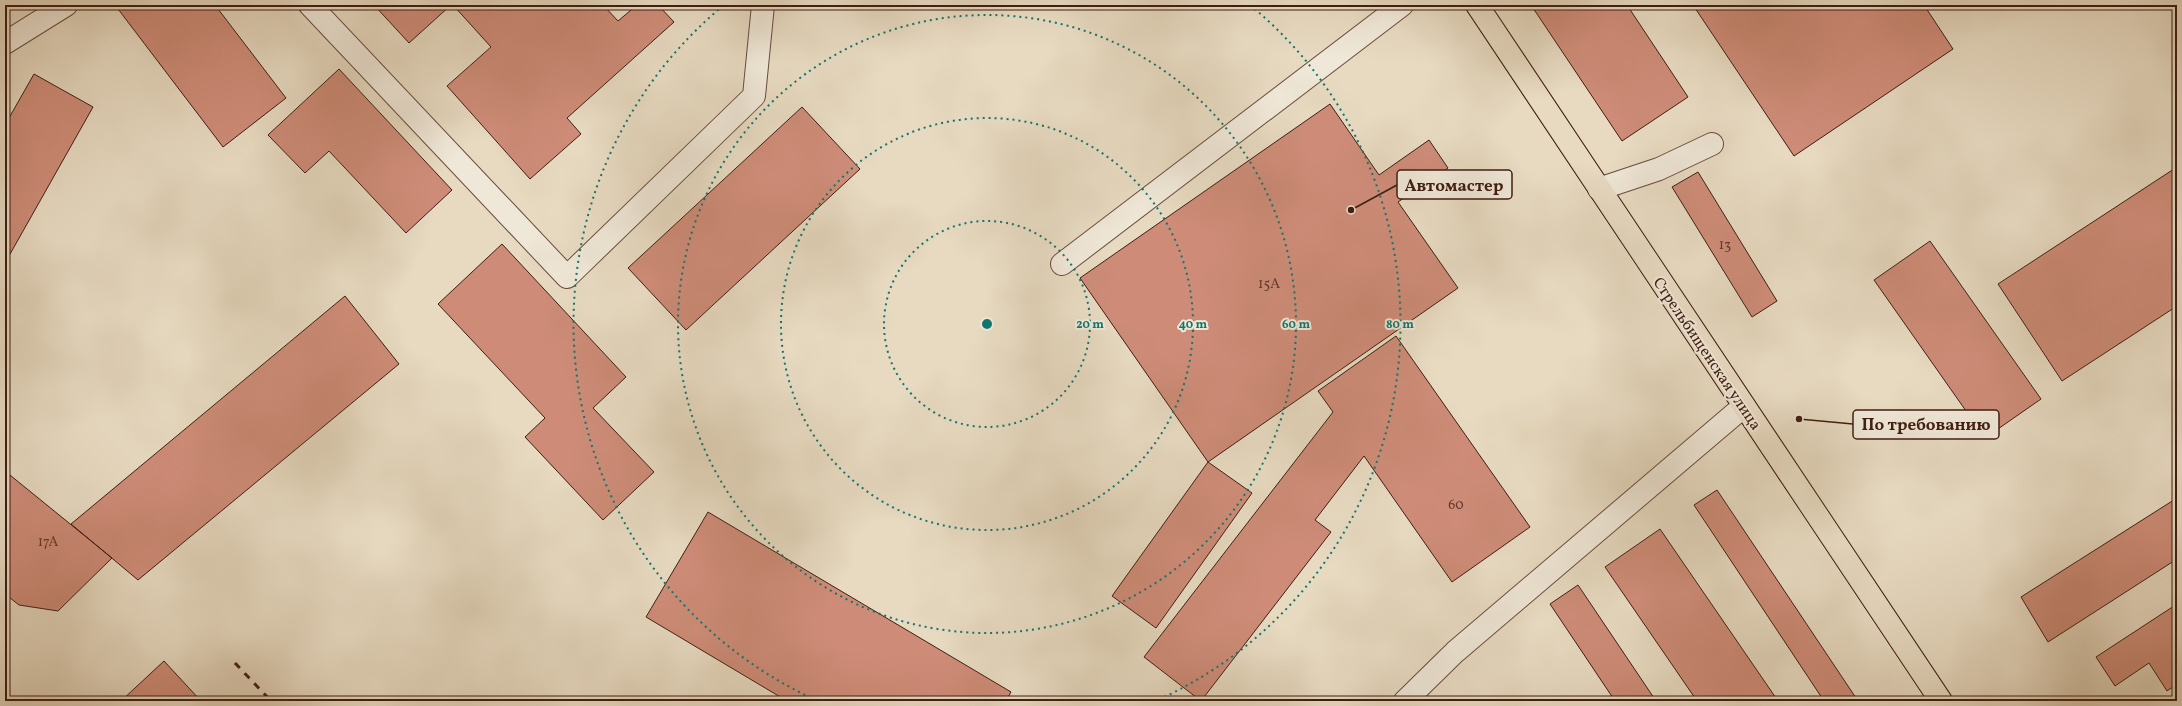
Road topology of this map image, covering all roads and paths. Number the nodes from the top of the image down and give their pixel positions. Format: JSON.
{"nodes":[{"id":1,"x":66,"y":5,"type":"edge"},
{"id":2,"x":310,"y":5,"type":"edge"},
{"id":3,"x":762,"y":5,"type":"edge"},
{"id":4,"x":1402,"y":5,"type":"edge"},
{"id":5,"x":1477,"y":5,"type":"edge"},
{"id":6,"x":5,"y":43,"type":"edge"},
{"id":7,"x":1712,"y":144,"type":"dead end"},
{"id":8,"x":1599,"y":188,"type":"junction"},
{"id":9,"x":1062,"y":264,"type":"dead end"},
{"id":10,"x":1744,"y":406,"type":"junction"},
{"id":11,"x":1405,"y":701,"type":"edge"},
{"id":12,"x":1941,"y":701,"type":"edge"}],
"edges":[{"from":1,"to":6,"type":"lane"},
{"from":2,"to":3,"type":"lane"},
{"from":4,"to":9,"type":"lane"},
{"from":5,"to":8,"type":"main road","name":"Стрельбищенская улица"},
{"from":7,"to":8,"type":"lane"},
{"from":8,"to":10,"type":"main road","name":"Стрельбищенская улица"},
{"from":10,"to":11,"type":"lane"},
{"from":10,"to":12,"type":"main road","name":"Стрельбищенская улица"}]}
